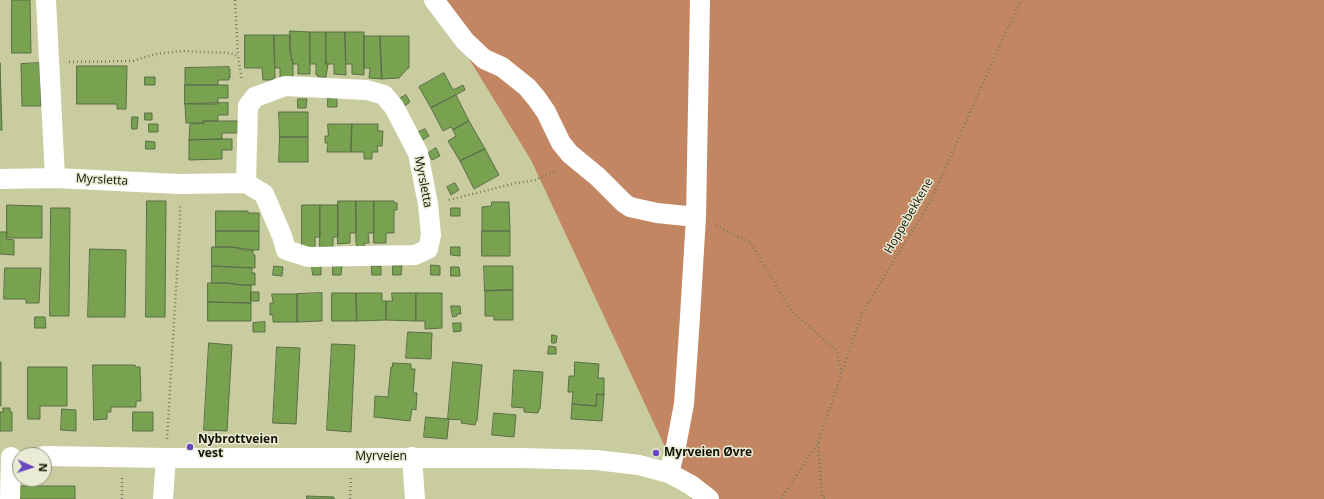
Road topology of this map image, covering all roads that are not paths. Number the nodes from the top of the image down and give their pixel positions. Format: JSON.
{"nodes":[{"id":1,"x":46,"y":0,"type":"edge"},
{"id":2,"x":434,"y":0,"type":"edge"},
{"id":3,"x":700,"y":0,"type":"edge"},
{"id":4,"x":55,"y":178,"type":"junction"},
{"id":5,"x":0,"y":179,"type":"edge"},
{"id":6,"x":246,"y":183,"type":"junction"},
{"id":7,"x":696,"y":216,"type":"junction"},
{"id":8,"x":52,"y":456,"type":"edge"},
{"id":9,"x":10,"y":457,"type":"edge"},
{"id":10,"x":412,"y":457,"type":"junction"},
{"id":11,"x":166,"y":458,"type":"junction"},
{"id":12,"x":669,"y":473,"type":"junction"},
{"id":13,"x":10,"y":499,"type":"edge"},
{"id":14,"x":163,"y":499,"type":"edge"},
{"id":15,"x":415,"y":499,"type":"edge"},
{"id":16,"x":708,"y":499,"type":"edge"}],
"edges":[{"from":1,"to":4,"type":"street"},
{"from":2,"to":7,"type":"street"},
{"from":3,"to":7,"type":"street"},
{"from":4,"to":5,"type":"street","name":"Myrsletta"},
{"from":4,"to":6,"type":"street","name":"Myrsletta"},
{"from":6,"to":6,"type":"street","name":"Myrsletta"},
{"from":7,"to":12,"type":"street"},
{"from":8,"to":11,"type":"street","name":"Myrveien"},
{"from":9,"to":13,"type":"street"},
{"from":10,"to":11,"type":"street","name":"Myrveien"},
{"from":10,"to":12,"type":"street","name":"Myrveien"},
{"from":10,"to":15,"type":"street"},
{"from":11,"to":14,"type":"street"},
{"from":12,"to":16,"type":"street","name":"Myrveien"}]}
